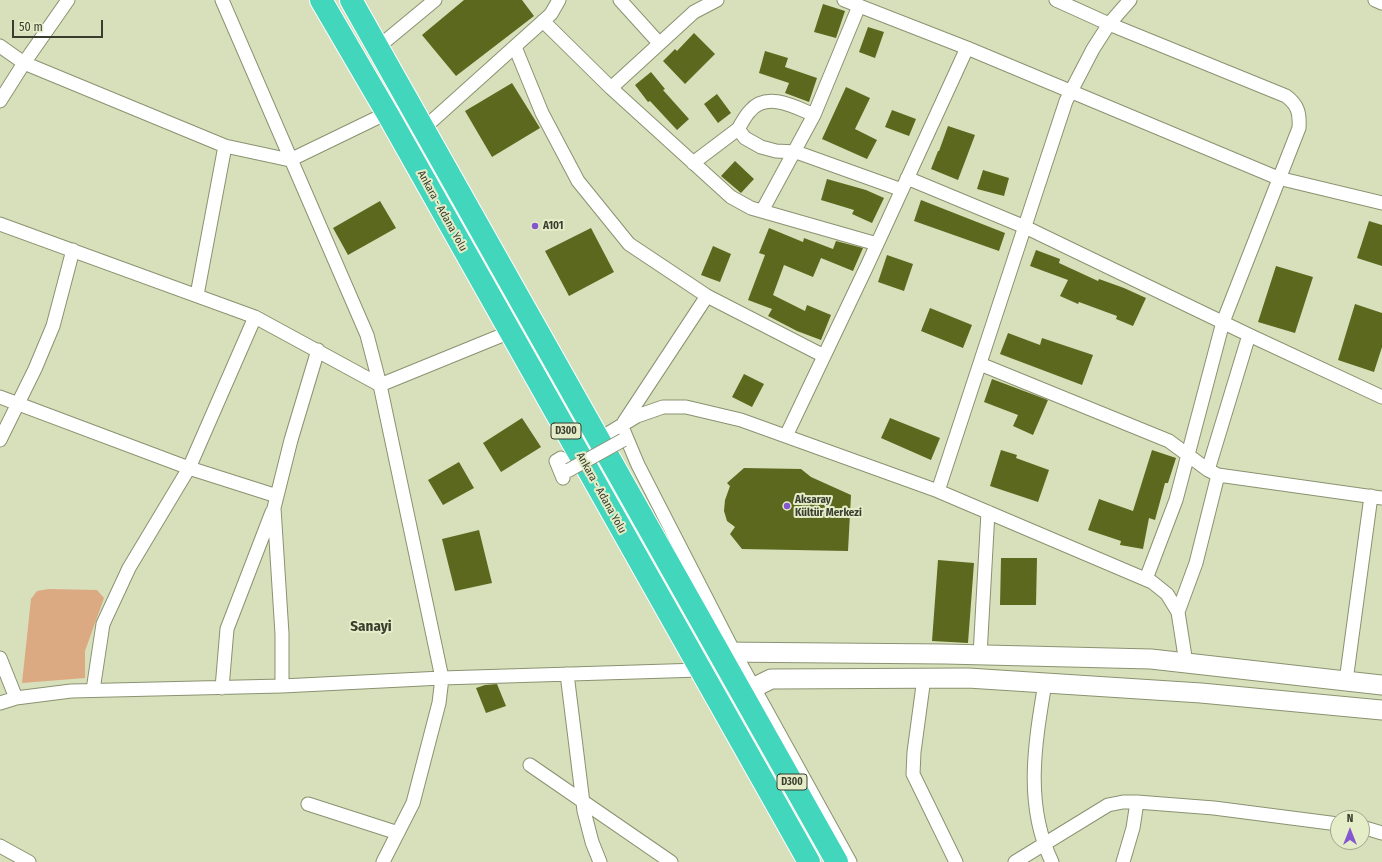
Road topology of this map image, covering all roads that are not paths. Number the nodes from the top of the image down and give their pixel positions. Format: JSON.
{"nodes":[{"id":1,"x":68,"y":0,"type":"edge"},
{"id":2,"x":222,"y":0,"type":"edge"},
{"id":3,"x":321,"y":0,"type":"edge"},
{"id":4,"x":351,"y":0,"type":"edge"},
{"id":5,"x":435,"y":0,"type":"edge"},
{"id":6,"x":560,"y":0,"type":"edge"},
{"id":7,"x":620,"y":0,"type":"edge"},
{"id":8,"x":718,"y":0,"type":"edge"},
{"id":9,"x":844,"y":0,"type":"edge"},
{"id":10,"x":1056,"y":0,"type":"edge"},
{"id":11,"x":1130,"y":0,"type":"edge"},
{"id":12,"x":1375,"y":0,"type":"edge"},
{"id":13,"x":1382,"y":3,"type":"edge"},
{"id":14,"x":859,"y":6,"type":"junction"},
{"id":15,"x":543,"y":21,"type":"junction"},
{"id":16,"x":1109,"y":24,"type":"junction"},
{"id":17,"x":660,"y":43,"type":"junction"},
{"id":18,"x":0,"y":46,"type":"edge"},
{"id":19,"x":515,"y":47,"type":"junction"},
{"id":20,"x":377,"y":48,"type":"junction"},
{"id":21,"x":967,"y":48,"type":"junction"},
{"id":22,"x":24,"y":63,"type":"junction"},
{"id":23,"x":611,"y":88,"type":"junction"},
{"id":24,"x":1071,"y":92,"type":"junction"},
{"id":25,"x":0,"y":101,"type":"edge"},
{"id":26,"x":387,"y":113,"type":"junction"},
{"id":27,"x":814,"y":115,"type":"junction"},
{"id":28,"x":423,"y":129,"type":"junction"},
{"id":29,"x":738,"y":129,"type":"junction"},
{"id":30,"x":225,"y":146,"type":"junction"},
{"id":31,"x":796,"y":152,"type":"junction"},
{"id":32,"x":290,"y":160,"type":"junction"},
{"id":33,"x":694,"y":163,"type":"junction"},
{"id":34,"x":1278,"y":178,"type":"junction"},
{"id":35,"x":905,"y":184,"type":"junction"},
{"id":36,"x":1382,"y":203,"type":"edge"},
{"id":37,"x":762,"y":211,"type":"junction"},
{"id":38,"x":0,"y":224,"type":"edge"},
{"id":39,"x":1025,"y":227,"type":"junction"},
{"id":40,"x":877,"y":244,"type":"junction"},
{"id":41,"x":73,"y":250,"type":"junction"},
{"id":42,"x":197,"y":295,"type":"junction"},
{"id":43,"x":707,"y":296,"type":"junction"},
{"id":44,"x":255,"y":317,"type":"junction"},
{"id":45,"x":1223,"y":322,"type":"junction"},
{"id":46,"x":510,"y":332,"type":"junction"},
{"id":47,"x":1249,"y":335,"type":"junction"},
{"id":48,"x":318,"y":350,"type":"junction"},
{"id":49,"x":824,"y":356,"type":"junction"},
{"id":50,"x":980,"y":364,"type":"junction"},
{"id":51,"x":380,"y":385,"type":"junction"},
{"id":52,"x":0,"y":397,"type":"edge"},
{"id":53,"x":1382,"y":397,"type":"edge"},
{"id":54,"x":18,"y":403,"type":"junction"},
{"id":55,"x":622,"y":424,"type":"junction"},
{"id":56,"x":786,"y":436,"type":"junction"},
{"id":57,"x":599,"y":439,"type":"junction"},
{"id":58,"x":0,"y":440,"type":"edge"},
{"id":59,"x":1187,"y":454,"type":"junction"},
{"id":60,"x":638,"y":465,"type":"junction"},
{"id":61,"x":189,"y":468,"type":"junction"},
{"id":62,"x":1213,"y":473,"type":"junction"},
{"id":63,"x":566,"y":474,"type":"dead end"},
{"id":64,"x":938,"y":491,"type":"junction"},
{"id":65,"x":1376,"y":497,"type":"edge"},
{"id":66,"x":276,"y":502,"type":"junction"},
{"id":67,"x":988,"y":512,"type":"junction"},
{"id":68,"x":1146,"y":579,"type":"junction"},
{"id":69,"x":1178,"y":612,"type":"junction"},
{"id":70,"x":726,"y":652,"type":"junction"},
{"id":71,"x":980,"y":655,"type":"junction"},
{"id":72,"x":0,"y":658,"type":"edge"},
{"id":73,"x":1186,"y":663,"type":"junction"},
{"id":74,"x":700,"y":670,"type":"junction"},
{"id":75,"x":567,"y":674,"type":"junction"},
{"id":76,"x":442,"y":678,"type":"junction"},
{"id":77,"x":924,"y":678,"type":"junction"},
{"id":78,"x":1346,"y":680,"type":"junction"},
{"id":79,"x":1045,"y":683,"type":"junction"},
{"id":80,"x":1382,"y":684,"type":"edge"},
{"id":81,"x":282,"y":686,"type":"junction"},
{"id":82,"x":222,"y":688,"type":"junction"},
{"id":83,"x":94,"y":690,"type":"junction"},
{"id":84,"x":752,"y":695,"type":"junction"},
{"id":85,"x":16,"y":698,"type":"junction"},
{"id":86,"x":0,"y":703,"type":"edge"},
{"id":87,"x":1382,"y":710,"type":"edge"},
{"id":88,"x":530,"y":765,"type":"dead end"},
{"id":89,"x":583,"y":802,"type":"junction"},
{"id":90,"x":1137,"y":802,"type":"junction"},
{"id":91,"x":308,"y":804,"type":"dead end"},
{"id":92,"x":1330,"y":823,"type":"edge"},
{"id":93,"x":1370,"y":829,"type":"edge"},
{"id":94,"x":398,"y":833,"type":"junction"},
{"id":95,"x":1382,"y":833,"type":"edge"},
{"id":96,"x":1043,"y":844,"type":"junction"},
{"id":97,"x":0,"y":846,"type":"edge"},
{"id":98,"x":29,"y":862,"type":"edge"},
{"id":99,"x":383,"y":862,"type":"edge"},
{"id":100,"x":600,"y":862,"type":"edge"},
{"id":101,"x":671,"y":862,"type":"edge"},
{"id":102,"x":809,"y":862,"type":"edge"},
{"id":103,"x":836,"y":862,"type":"edge"},
{"id":104,"x":850,"y":862,"type":"edge"},
{"id":105,"x":956,"y":862,"type":"edge"},
{"id":106,"x":1015,"y":862,"type":"edge"},
{"id":107,"x":1052,"y":862,"type":"edge"},
{"id":108,"x":1123,"y":862,"type":"edge"}],
"edges":[{"from":1,"to":22,"type":"street"},
{"from":2,"to":32,"type":"street"},
{"from":3,"to":26,"type":"highway","name":"Ankara - Adana Yolu","number":"D300"},
{"from":4,"to":20,"type":"highway","number":"D300"},
{"from":5,"to":20,"type":"street"},
{"from":6,"to":15,"type":"street"},
{"from":7,"to":17,"type":"street"},
{"from":8,"to":17,"type":"street"},
{"from":9,"to":14,"type":"street"},
{"from":10,"to":16,"type":"street"},
{"from":11,"to":16,"type":"street"},
{"from":12,"to":13,"type":"street"},
{"from":14,"to":21,"type":"street"},
{"from":14,"to":27,"type":"street"},
{"from":15,"to":19,"type":"street"},
{"from":15,"to":23,"type":"street"},
{"from":16,"to":24,"type":"street"},
{"from":16,"to":34,"type":"street"},
{"from":17,"to":23,"type":"street"},
{"from":18,"to":22,"type":"street"},
{"from":19,"to":28,"type":"street"},
{"from":19,"to":43,"type":"street"},
{"from":20,"to":28,"type":"highway","number":"D300"},
{"from":21,"to":24,"type":"street"},
{"from":21,"to":35,"type":"street"},
{"from":22,"to":25,"type":"street"},
{"from":22,"to":30,"type":"street"},
{"from":23,"to":33,"type":"street"},
{"from":24,"to":34,"type":"street"},
{"from":24,"to":39,"type":"street"},
{"from":26,"to":32,"type":"street"},
{"from":26,"to":46,"type":"highway","name":"Ankara - Adana Yolu","number":"D300"},
{"from":27,"to":29,"type":"street"},
{"from":27,"to":31,"type":"street"},
{"from":28,"to":57,"type":"highway","number":"D300"},
{"from":29,"to":31,"type":"street"},
{"from":29,"to":33,"type":"street"},
{"from":30,"to":32,"type":"street"},
{"from":30,"to":42,"type":"street"},
{"from":31,"to":35,"type":"street"},
{"from":31,"to":37,"type":"street"},
{"from":32,"to":51,"type":"street"},
{"from":33,"to":37,"type":"street"},
{"from":34,"to":36,"type":"street"},
{"from":34,"to":45,"type":"street"},
{"from":35,"to":39,"type":"street"},
{"from":35,"to":40,"type":"street"},
{"from":37,"to":40,"type":"street"},
{"from":38,"to":41,"type":"street"},
{"from":39,"to":45,"type":"street"},
{"from":39,"to":50,"type":"street"},
{"from":40,"to":49,"type":"street"},
{"from":41,"to":42,"type":"street"},
{"from":41,"to":54,"type":"street"},
{"from":42,"to":44,"type":"street"},
{"from":43,"to":49,"type":"street"},
{"from":43,"to":55,"type":"street"},
{"from":44,"to":48,"type":"street"},
{"from":44,"to":61,"type":"street"},
{"from":45,"to":47,"type":"street"},
{"from":45,"to":59,"type":"street"},
{"from":46,"to":51,"type":"street"},
{"from":46,"to":74,"type":"highway","name":"Ankara - Adana Yolu","number":"D300"},
{"from":47,"to":53,"type":"street"},
{"from":47,"to":62,"type":"street"},
{"from":48,"to":51,"type":"street"},
{"from":48,"to":66,"type":"street"},
{"from":49,"to":56,"type":"street"},
{"from":50,"to":59,"type":"street"},
{"from":50,"to":64,"type":"street"},
{"from":51,"to":76,"type":"street"},
{"from":52,"to":54,"type":"street"},
{"from":54,"to":58,"type":"street"},
{"from":54,"to":61,"type":"street"},
{"from":55,"to":56,"type":"street"},
{"from":55,"to":57,"type":"street"},
{"from":55,"to":60,"type":"street"},
{"from":56,"to":64,"type":"street"},
{"from":57,"to":70,"type":"highway","number":"D300"},
{"from":59,"to":62,"type":"street"},
{"from":59,"to":68,"type":"street"},
{"from":60,"to":63,"type":"street","bridge":true},
{"from":60,"to":70,"type":"street"},
{"from":61,"to":66,"type":"street"},
{"from":61,"to":83,"type":"street"},
{"from":62,"to":65,"type":"street"},
{"from":62,"to":69,"type":"street"},
{"from":64,"to":67,"type":"street"},
{"from":65,"to":78,"type":"street"},
{"from":66,"to":81,"type":"street"},
{"from":66,"to":82,"type":"street"},
{"from":67,"to":68,"type":"street"},
{"from":67,"to":71,"type":"street"},
{"from":68,"to":69,"type":"street"},
{"from":69,"to":73,"type":"street"},
{"from":70,"to":71,"type":"main road"},
{"from":70,"to":84,"type":"highway","number":"D300"},
{"from":71,"to":73,"type":"main road"},
{"from":72,"to":85,"type":"street"},
{"from":73,"to":78,"type":"main road"},
{"from":74,"to":75,"type":"street"},
{"from":74,"to":102,"type":"highway","name":"Ankara - Adana Yolu","number":"D300"},
{"from":75,"to":76,"type":"street"},
{"from":75,"to":89,"type":"street"},
{"from":76,"to":81,"type":"street"},
{"from":76,"to":94,"type":"street"},
{"from":77,"to":79,"type":"main road"},
{"from":77,"to":84,"type":"main road"},
{"from":77,"to":105,"type":"street"},
{"from":78,"to":80,"type":"main road"},
{"from":79,"to":87,"type":"main road"},
{"from":79,"to":96,"type":"street"},
{"from":81,"to":82,"type":"street"},
{"from":82,"to":83,"type":"street"},
{"from":83,"to":85,"type":"street"},
{"from":84,"to":103,"type":"highway","number":"D300"},
{"from":84,"to":104,"type":"street"},
{"from":85,"to":86,"type":"street"},
{"from":88,"to":89,"type":"street"},
{"from":89,"to":100,"type":"street"},
{"from":89,"to":101,"type":"street"},
{"from":90,"to":92,"type":"street"},
{"from":90,"to":96,"type":"street"},
{"from":90,"to":108,"type":"street"},
{"from":91,"to":94,"type":"street"},
{"from":93,"to":95,"type":"street"},
{"from":94,"to":99,"type":"street"},
{"from":96,"to":106,"type":"street"},
{"from":96,"to":107,"type":"street"},
{"from":97,"to":98,"type":"street"}]}
